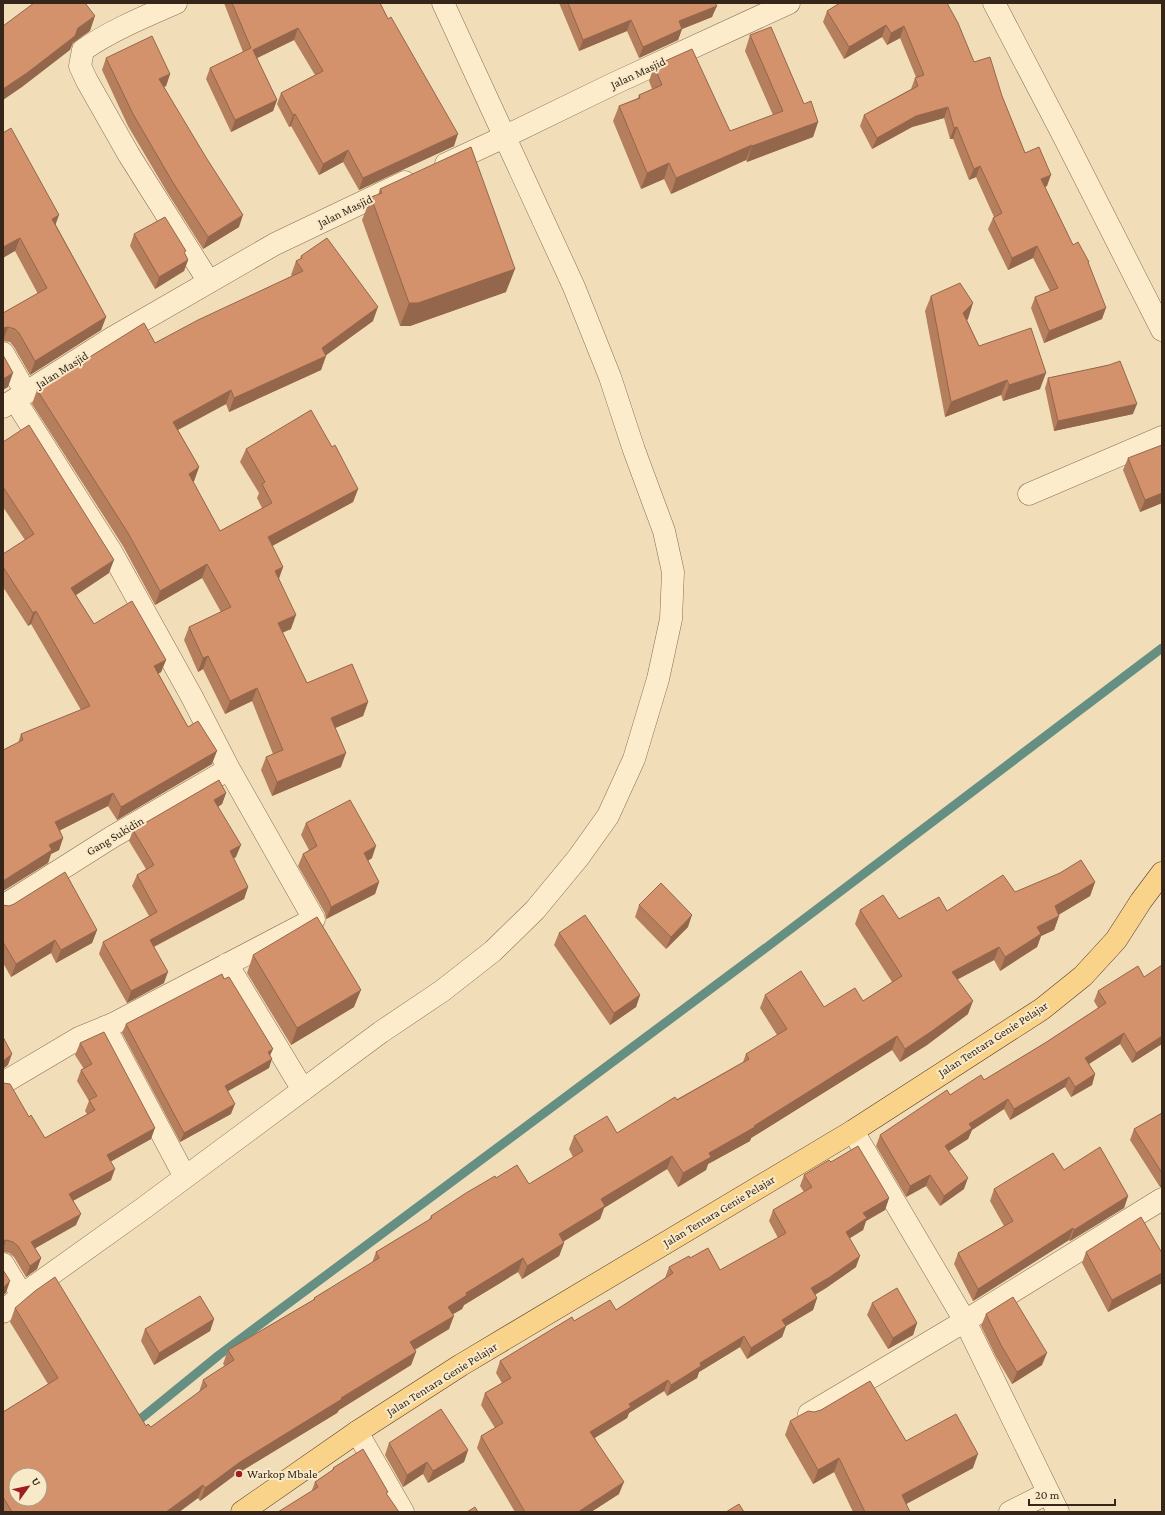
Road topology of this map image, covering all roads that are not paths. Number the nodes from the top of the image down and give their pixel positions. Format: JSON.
{"nodes":[{"id":1,"x":176,"y":3,"type":"edge"},
{"id":2,"x":442,"y":3,"type":"edge"},
{"id":3,"x":789,"y":3,"type":"edge"},
{"id":4,"x":994,"y":3,"type":"edge"},
{"id":5,"x":504,"y":137,"type":"junction"},
{"id":6,"x":209,"y":282,"type":"junction"},
{"id":7,"x":1162,"y":330,"type":"edge"},
{"id":8,"x":3,"y":353,"type":"edge"},
{"id":9,"x":15,"y":400,"type":"edge"},
{"id":10,"x":1162,"y":438,"type":"edge"},
{"id":11,"x":1029,"y":494,"type":"dead end"},
{"id":12,"x":229,"y":769,"type":"junction"},
{"id":13,"x":1162,"y":873,"type":"edge"},
{"id":14,"x":3,"y":906,"type":"edge"},
{"id":15,"x":228,"y":964,"type":"junction"},
{"id":16,"x":105,"y":1027,"type":"junction"},
{"id":17,"x":3,"y":1083,"type":"edge"},
{"id":18,"x":303,"y":1090,"type":"junction"},
{"id":19,"x":853,"y":1131,"type":"junction"},
{"id":20,"x":186,"y":1177,"type":"junction"},
{"id":21,"x":1162,"y":1199,"type":"edge"},
{"id":22,"x":3,"y":1264,"type":"edge"},
{"id":23,"x":22,"y":1295,"type":"junction"},
{"id":24,"x":3,"y":1312,"type":"edge"},
{"id":25,"x":965,"y":1320,"type":"junction"},
{"id":26,"x":810,"y":1414,"type":"edge"},
{"id":27,"x":357,"y":1432,"type":"junction"},
{"id":28,"x":1048,"y":1493,"type":"junction"},
{"id":29,"x":242,"y":1512,"type":"edge"},
{"id":30,"x":403,"y":1512,"type":"edge"},
{"id":31,"x":1010,"y":1512,"type":"edge"},
{"id":32,"x":1058,"y":1512,"type":"edge"}],
"edges":[{"from":1,"to":6,"type":"street"},
{"from":2,"to":5,"type":"street"},
{"from":3,"to":5,"type":"street","name":"Jalan Masjid"},
{"from":4,"to":7,"type":"street"},
{"from":5,"to":6,"type":"street","name":"Jalan Masjid"},
{"from":5,"to":18,"type":"street"},
{"from":6,"to":9,"type":"street","name":"Jalan Masjid"},
{"from":8,"to":9,"type":"street"},
{"from":9,"to":12,"type":"street"},
{"from":10,"to":11,"type":"street"},
{"from":12,"to":14,"type":"street","name":"Gang Sukidin"},
{"from":12,"to":15,"type":"street"},
{"from":13,"to":19,"type":"main road","name":"Jalan Tentara Genie Pelajar"},
{"from":15,"to":16,"type":"street"},
{"from":15,"to":18,"type":"street"},
{"from":16,"to":17,"type":"street"},
{"from":16,"to":20,"type":"street"},
{"from":18,"to":20,"type":"street"},
{"from":19,"to":25,"type":"street"},
{"from":19,"to":27,"type":"main road","name":"Jalan Tentara Genie Pelajar"},
{"from":20,"to":23,"type":"street"},
{"from":21,"to":25,"type":"street"},
{"from":22,"to":23,"type":"street"},
{"from":23,"to":24,"type":"street"},
{"from":25,"to":26,"type":"street"},
{"from":25,"to":28,"type":"street"},
{"from":27,"to":29,"type":"main road","name":"Jalan Tentara Genie Pelajar"},
{"from":27,"to":30,"type":"street"},
{"from":28,"to":31,"type":"street"},
{"from":28,"to":32,"type":"street"}]}
